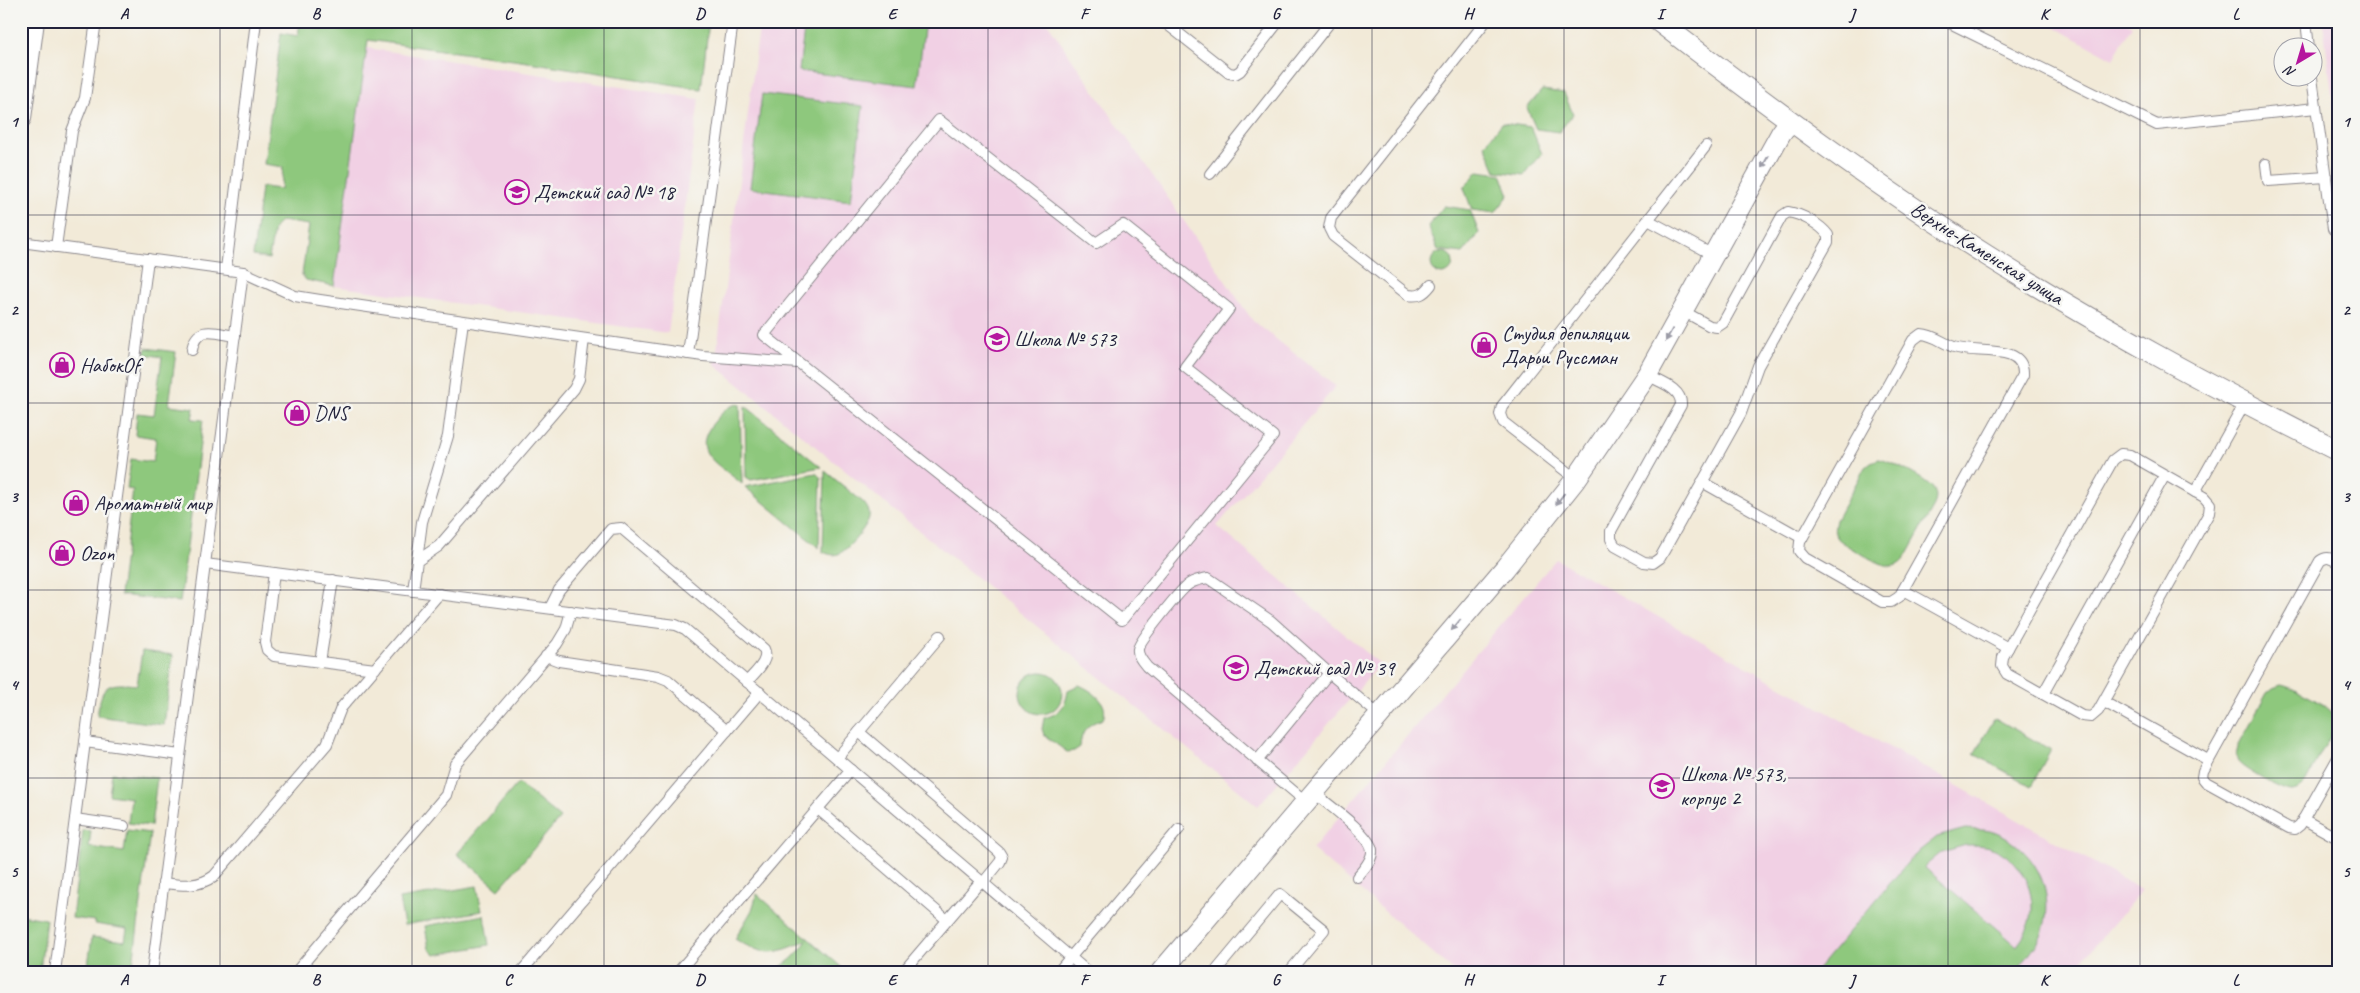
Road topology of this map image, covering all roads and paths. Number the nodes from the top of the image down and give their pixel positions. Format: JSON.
{"nodes":[{"id":1,"x":34,"y":21,"type":"edge"},
{"id":2,"x":96,"y":21,"type":"edge"},
{"id":3,"x":256,"y":21,"type":"edge"},
{"id":4,"x":733,"y":21,"type":"edge"},
{"id":5,"x":1163,"y":21,"type":"edge"},
{"id":6,"x":1279,"y":21,"type":"edge"},
{"id":7,"x":1331,"y":21,"type":"edge"},
{"id":8,"x":1486,"y":21,"type":"edge"},
{"id":9,"x":1658,"y":21,"type":"edge"},
{"id":10,"x":1946,"y":21,"type":"edge"},
{"id":11,"x":2306,"y":21,"type":"edge"},
{"id":12,"x":2308,"y":38,"type":"edge"},
{"id":13,"x":2313,"y":88,"type":"edge"},
{"id":14,"x":2316,"y":108,"type":"junction"},
{"id":15,"x":21,"y":118,"type":"edge"},
{"id":16,"x":1790,"y":121,"type":"junction"},
{"id":17,"x":1706,"y":146,"type":"dead end"},
{"id":18,"x":2266,"y":164,"type":"dead end"},
{"id":19,"x":1210,"y":174,"type":"dead end"},
{"id":20,"x":2326,"y":177,"type":"junction"},
{"id":21,"x":1648,"y":220,"type":"junction"},
{"id":22,"x":2333,"y":229,"type":"dead end"},
{"id":23,"x":21,"y":242,"type":"edge"},
{"id":24,"x":56,"y":247,"type":"junction"},
{"id":25,"x":1713,"y":255,"type":"junction"},
{"id":26,"x":148,"y":259,"type":"junction"},
{"id":27,"x":226,"y":269,"type":"junction"},
{"id":28,"x":243,"y":272,"type":"junction"},
{"id":29,"x":1431,"y":286,"type":"dead end"},
{"id":30,"x":1682,"y":311,"type":"junction"},
{"id":31,"x":463,"y":321,"type":"junction"},
{"id":32,"x":235,"y":336,"type":"junction"},
{"id":33,"x":584,"y":339,"type":"junction"},
{"id":34,"x":192,"y":350,"type":"dead end"},
{"id":35,"x":688,"y":354,"type":"junction"},
{"id":36,"x":798,"y":363,"type":"junction"},
{"id":37,"x":1647,"y":375,"type":"junction"},
{"id":38,"x":2245,"y":403,"type":"junction"},
{"id":39,"x":2339,"y":450,"type":"edge"},
{"id":40,"x":2165,"y":475,"type":"junction"},
{"id":41,"x":1576,"y":479,"type":"junction"},
{"id":42,"x":1702,"y":482,"type":"junction"},
{"id":43,"x":2196,"y":492,"type":"junction"},
{"id":44,"x":1802,"y":538,"type":"junction"},
{"id":45,"x":417,"y":561,"type":"junction"},
{"id":46,"x":2339,"y":563,"type":"edge"},
{"id":47,"x":205,"y":564,"type":"junction"},
{"id":48,"x":274,"y":573,"type":"junction"},
{"id":49,"x":333,"y":580,"type":"junction"},
{"id":50,"x":1903,"y":590,"type":"junction"},
{"id":51,"x":413,"y":591,"type":"junction"},
{"id":52,"x":439,"y":594,"type":"junction"},
{"id":53,"x":550,"y":608,"type":"junction"},
{"id":54,"x":572,"y":611,"type":"junction"},
{"id":55,"x":940,"y":636,"type":"dead end"},
{"id":56,"x":2008,"y":648,"type":"junction"},
{"id":57,"x":546,"y":656,"type":"junction"},
{"id":58,"x":320,"y":662,"type":"junction"},
{"id":59,"x":375,"y":669,"type":"junction"},
{"id":60,"x":1329,"y":673,"type":"junction"},
{"id":61,"x":747,"y":682,"type":"junction"},
{"id":62,"x":760,"y":692,"type":"junction"},
{"id":63,"x":2043,"y":694,"type":"junction"},
{"id":64,"x":2104,"y":702,"type":"junction"},
{"id":65,"x":1379,"y":715,"type":"junction"},
{"id":66,"x":727,"y":731,"type":"junction"},
{"id":67,"x":859,"y":732,"type":"junction"},
{"id":68,"x":85,"y":742,"type":"junction"},
{"id":69,"x":180,"y":755,"type":"junction"},
{"id":70,"x":2339,"y":756,"type":"edge"},
{"id":71,"x":837,"y":758,"type":"junction"},
{"id":72,"x":2208,"y":760,"type":"junction"},
{"id":73,"x":1257,"y":761,"type":"junction"},
{"id":74,"x":851,"y":770,"type":"junction"},
{"id":75,"x":1309,"y":797,"type":"junction"},
{"id":76,"x":818,"y":809,"type":"junction"},
{"id":77,"x":75,"y":819,"type":"junction"},
{"id":78,"x":2303,"y":819,"type":"junction"},
{"id":79,"x":124,"y":826,"type":"dead end"},
{"id":80,"x":1179,"y":829,"type":"dead end"},
{"id":81,"x":2339,"y":839,"type":"edge"},
{"id":82,"x":1357,"y":877,"type":"dead end"},
{"id":83,"x":163,"y":882,"type":"junction"},
{"id":84,"x":982,"y":882,"type":"junction"},
{"id":85,"x":947,"y":920,"type":"junction"},
{"id":86,"x":1070,"y":957,"type":"junction"},
{"id":87,"x":55,"y":972,"type":"edge"},
{"id":88,"x":152,"y":972,"type":"edge"},
{"id":89,"x":296,"y":972,"type":"edge"},
{"id":90,"x":521,"y":972,"type":"edge"},
{"id":91,"x":678,"y":972,"type":"edge"},
{"id":92,"x":903,"y":972,"type":"edge"},
{"id":93,"x":1058,"y":972,"type":"edge"},
{"id":94,"x":1088,"y":972,"type":"edge"},
{"id":95,"x":1161,"y":972,"type":"edge"},
{"id":96,"x":1215,"y":972,"type":"edge"},
{"id":97,"x":1289,"y":972,"type":"edge"}],
"edges":[{"from":1,"to":15,"type":"street"},
{"from":2,"to":24,"type":"lane"},
{"from":3,"to":27,"type":"lane"},
{"from":4,"to":35,"type":"lane"},
{"from":5,"to":6,"type":"lane"},
{"from":7,"to":19,"type":"lane"},
{"from":8,"to":29,"type":"lane"},
{"from":9,"to":16,"type":"street","name":"Верхне-Каменская улица"},
{"from":10,"to":14,"type":"lane"},
{"from":11,"to":12,"type":"lane"},
{"from":13,"to":14,"type":"lane"},
{"from":14,"to":20,"type":"lane"},
{"from":16,"to":25,"type":"street","one_way":true},
{"from":16,"to":38,"type":"street","name":"Верхне-Каменская улица"},
{"from":17,"to":21,"type":"lane"},
{"from":18,"to":20,"type":"lane"},
{"from":20,"to":22,"type":"lane"},
{"from":21,"to":25,"type":"lane"},
{"from":21,"to":41,"type":"lane"},
{"from":23,"to":24,"type":"lane"},
{"from":24,"to":26,"type":"lane"},
{"from":25,"to":30,"type":"street"},
{"from":26,"to":27,"type":"lane"},
{"from":26,"to":68,"type":"lane"},
{"from":27,"to":28,"type":"lane"},
{"from":28,"to":31,"type":"lane"},
{"from":28,"to":32,"type":"lane"},
{"from":30,"to":37,"type":"street","one_way":true},
{"from":30,"to":42,"type":"lane"},
{"from":31,"to":33,"type":"lane"},
{"from":31,"to":45,"type":"lane"},
{"from":32,"to":34,"type":"lane"},
{"from":32,"to":47,"type":"lane"},
{"from":33,"to":35,"type":"lane"},
{"from":33,"to":45,"type":"lane"},
{"from":35,"to":36,"type":"lane"},
{"from":36,"to":36,"type":"lane"},
{"from":37,"to":41,"type":"street"},
{"from":37,"to":42,"type":"lane"},
{"from":38,"to":39,"type":"street","name":"Верхне-Каменская улица"},
{"from":38,"to":43,"type":"lane"},
{"from":40,"to":43,"type":"lane"},
{"from":40,"to":56,"type":"lane"},
{"from":40,"to":63,"type":"lane"},
{"from":41,"to":65,"type":"street","one_way":true},
{"from":42,"to":44,"type":"lane"},
{"from":43,"to":64,"type":"lane"},
{"from":44,"to":50,"type":"lane"},
{"from":44,"to":50,"type":"lane"},
{"from":45,"to":51,"type":"lane"},
{"from":46,"to":72,"type":"lane"},
{"from":47,"to":48,"type":"lane"},
{"from":47,"to":69,"type":"lane"},
{"from":48,"to":49,"type":"lane"},
{"from":48,"to":58,"type":"lane"},
{"from":49,"to":51,"type":"lane"},
{"from":49,"to":58,"type":"lane"},
{"from":50,"to":56,"type":"lane"},
{"from":51,"to":52,"type":"lane"},
{"from":52,"to":53,"type":"lane"},
{"from":52,"to":59,"type":"lane"},
{"from":53,"to":54,"type":"lane"},
{"from":53,"to":61,"type":"lane"},
{"from":54,"to":57,"type":"lane"},
{"from":54,"to":61,"type":"lane"},
{"from":55,"to":67,"type":"lane"},
{"from":56,"to":63,"type":"lane"},
{"from":57,"to":66,"type":"lane"},
{"from":57,"to":89,"type":"lane"},
{"from":58,"to":59,"type":"lane"},
{"from":59,"to":83,"type":"lane"},
{"from":60,"to":65,"type":"lane"},
{"from":60,"to":73,"type":"lane"},
{"from":60,"to":73,"type":"lane"},
{"from":61,"to":62,"type":"lane"},
{"from":62,"to":66,"type":"lane"},
{"from":62,"to":71,"type":"lane"},
{"from":63,"to":64,"type":"lane"},
{"from":64,"to":72,"type":"lane"},
{"from":65,"to":75,"type":"street"},
{"from":66,"to":90,"type":"lane"},
{"from":67,"to":71,"type":"lane"},
{"from":67,"to":84,"type":"lane"},
{"from":68,"to":69,"type":"lane"},
{"from":68,"to":77,"type":"lane"},
{"from":69,"to":83,"type":"lane"},
{"from":70,"to":78,"type":"lane"},
{"from":71,"to":74,"type":"lane"},
{"from":72,"to":78,"type":"lane"},
{"from":73,"to":75,"type":"lane"},
{"from":74,"to":76,"type":"lane"},
{"from":74,"to":84,"type":"lane"},
{"from":75,"to":82,"type":"lane"},
{"from":75,"to":95,"type":"street"},
{"from":76,"to":85,"type":"lane"},
{"from":76,"to":91,"type":"lane"},
{"from":77,"to":79,"type":"lane"},
{"from":77,"to":87,"type":"lane"},
{"from":78,"to":81,"type":"lane"},
{"from":80,"to":86,"type":"lane"},
{"from":83,"to":88,"type":"lane"},
{"from":84,"to":85,"type":"lane"},
{"from":84,"to":86,"type":"lane"},
{"from":85,"to":92,"type":"lane"},
{"from":86,"to":93,"type":"lane"},
{"from":86,"to":94,"type":"lane"},
{"from":96,"to":97,"type":"lane"}]}
